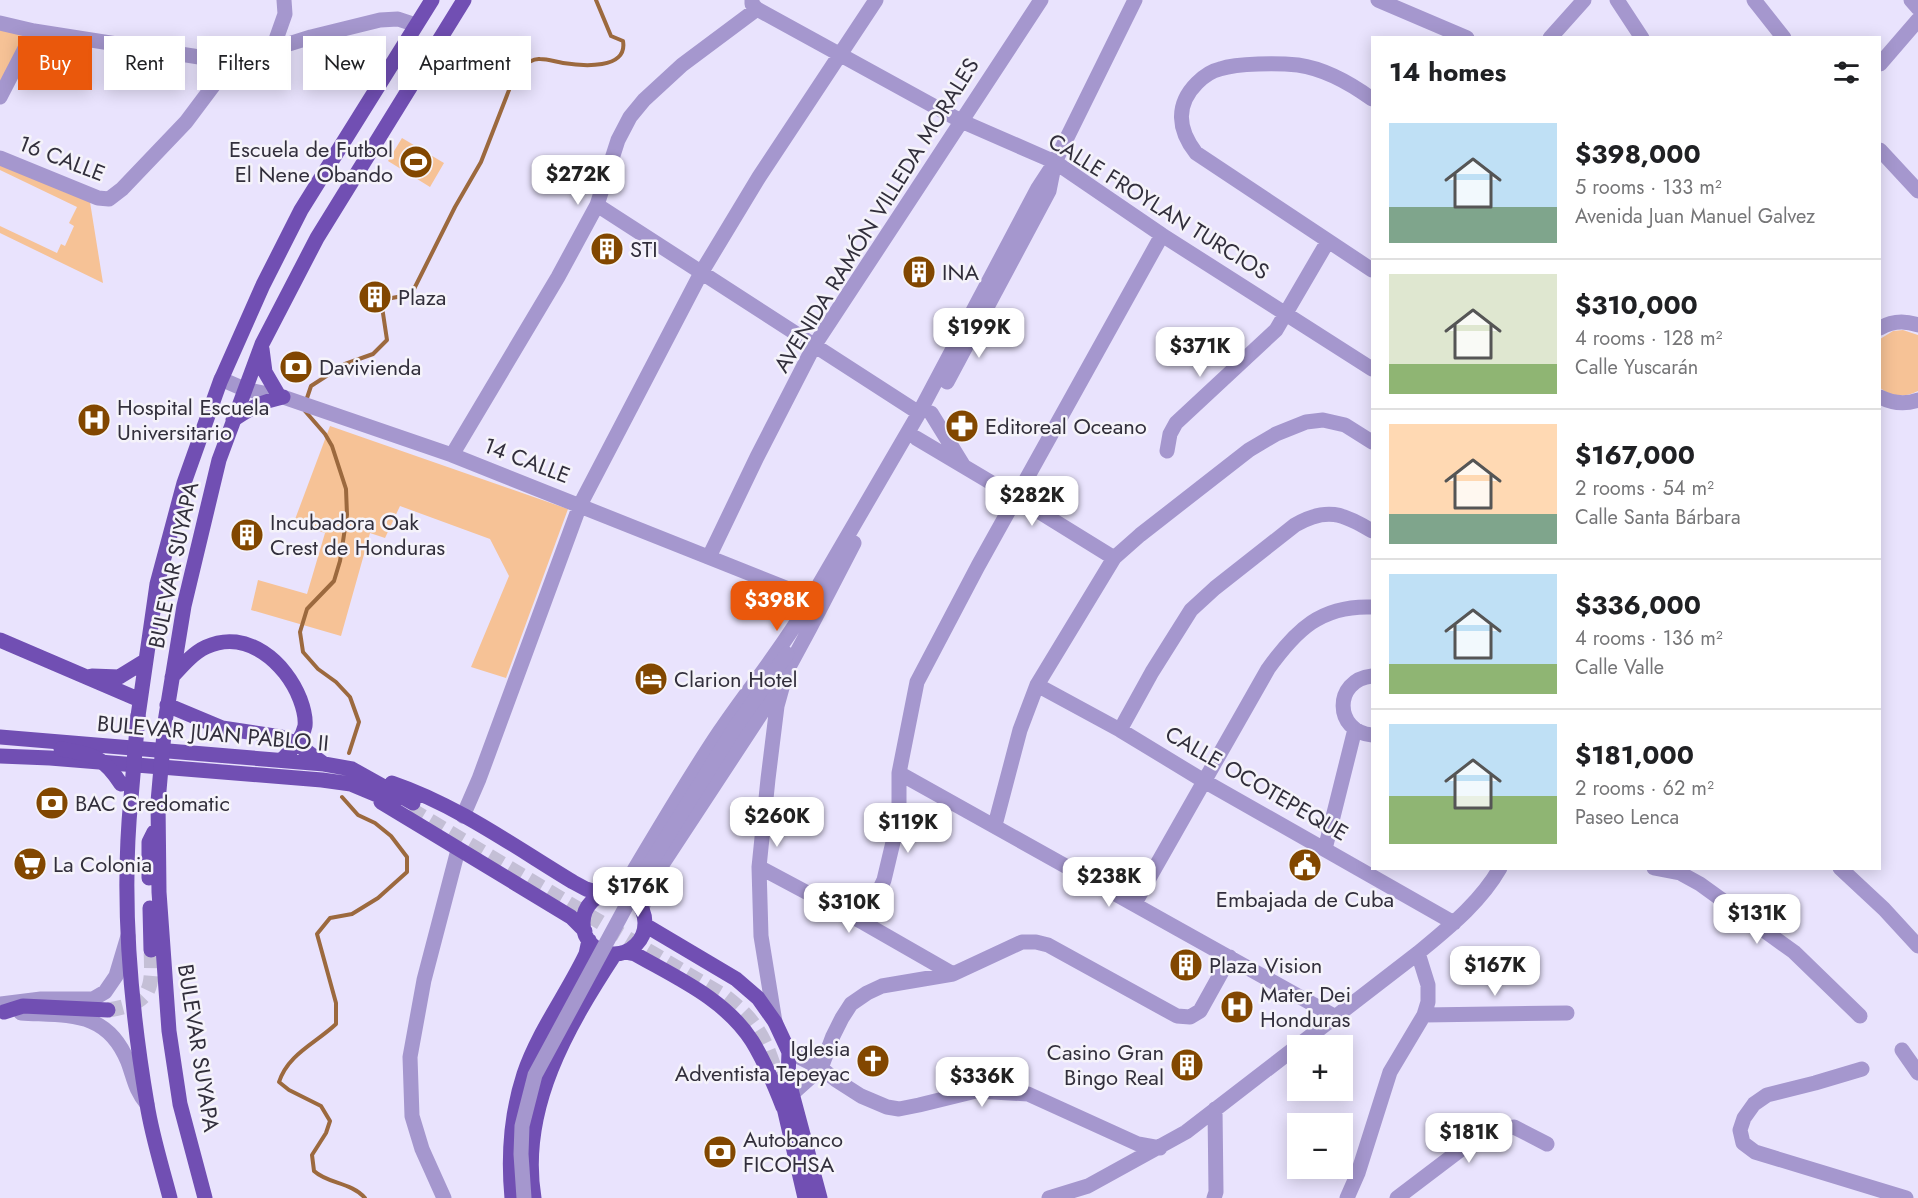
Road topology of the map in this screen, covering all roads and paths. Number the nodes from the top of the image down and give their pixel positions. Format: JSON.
{"nodes":[{"id":1,"x":284,"y":0,"type":"edge"},
{"id":2,"x":432,"y":0,"type":"edge"},
{"id":3,"x":464,"y":0,"type":"edge"},
{"id":4,"x":876,"y":0,"type":"edge"},
{"id":5,"x":1041,"y":0,"type":"edge"},
{"id":6,"x":1135,"y":0,"type":"edge"},
{"id":7,"x":1378,"y":0,"type":"edge"},
{"id":8,"x":1584,"y":0,"type":"edge"},
{"id":9,"x":1617,"y":0,"type":"edge"},
{"id":10,"x":1754,"y":0,"type":"edge"},
{"id":11,"x":1911,"y":0,"type":"edge"},
{"id":12,"x":754,"y":5,"type":"edge"},
{"id":13,"x":1918,"y":8,"type":"edge"},
{"id":14,"x":1918,"y":20,"type":"edge"},
{"id":15,"x":0,"y":23,"type":"edge"},
{"id":16,"x":416,"y":24,"type":"junction"},
{"id":17,"x":34,"y":31,"type":"junction"},
{"id":18,"x":277,"y":36,"type":"edge"},
{"id":19,"x":1462,"y":36,"type":"edge"},
{"id":20,"x":1552,"y":36,"type":"edge"},
{"id":21,"x":1641,"y":36,"type":"edge"},
{"id":22,"x":1782,"y":36,"type":"edge"},
{"id":23,"x":291,"y":43,"type":"edge"},
{"id":24,"x":841,"y":54,"type":"junction"},
{"id":25,"x":197,"y":57,"type":"edge"},
{"id":26,"x":1881,"y":63,"type":"edge"},
{"id":27,"x":210,"y":90,"type":"edge"},
{"id":28,"x":0,"y":97,"type":"edge"},
{"id":29,"x":1371,"y":98,"type":"edge"},
{"id":30,"x":961,"y":121,"type":"junction"},
{"id":31,"x":1881,"y":151,"type":"edge"},
{"id":32,"x":0,"y":158,"type":"edge"},
{"id":33,"x":1055,"y":162,"type":"junction"},
{"id":34,"x":1918,"y":191,"type":"edge"},
{"id":35,"x":597,"y":206,"type":"junction"},
{"id":36,"x":1162,"y":235,"type":"junction"},
{"id":37,"x":1328,"y":241,"type":"junction"},
{"id":38,"x":1371,"y":269,"type":"edge"},
{"id":39,"x":701,"y":273,"type":"junction"},
{"id":40,"x":1286,"y":313,"type":"junction"},
{"id":41,"x":1918,"y":325,"type":"edge"},
{"id":42,"x":1881,"y":328,"type":"edge"},
{"id":43,"x":262,"y":344,"type":"junction"},
{"id":44,"x":814,"y":345,"type":"junction"},
{"id":45,"x":1371,"y":368,"type":"edge"},
{"id":46,"x":221,"y":380,"type":"junction"},
{"id":47,"x":244,"y":389,"type":"junction"},
{"id":48,"x":281,"y":397,"type":"junction"},
{"id":49,"x":1881,"y":397,"type":"edge"},
{"id":50,"x":1918,"y":400,"type":"edge"},
{"id":51,"x":925,"y":413,"type":"junction"},
{"id":52,"x":233,"y":420,"type":"junction"},
{"id":53,"x":916,"y":438,"type":"junction"},
{"id":54,"x":1371,"y":441,"type":"edge"},
{"id":55,"x":1167,"y":451,"type":"dead end"},
{"id":56,"x":452,"y":455,"type":"junction"},
{"id":57,"x":966,"y":470,"type":"junction"},
{"id":58,"x":1017,"y":498,"type":"junction"},
{"id":59,"x":579,"y":505,"type":"junction"},
{"id":60,"x":1371,"y":530,"type":"edge"},
{"id":61,"x":709,"y":557,"type":"junction"},
{"id":62,"x":1114,"y":558,"type":"junction"},
{"id":63,"x":811,"y":598,"type":"junction"},
{"id":64,"x":1371,"y":608,"type":"edge"},
{"id":65,"x":804,"y":624,"type":"junction"},
{"id":66,"x":0,"y":640,"type":"edge"},
{"id":67,"x":145,"y":661,"type":"junction"},
{"id":68,"x":785,"y":674,"type":"junction"},
{"id":69,"x":83,"y":675,"type":"junction"},
{"id":70,"x":1371,"y":676,"type":"edge"},
{"id":71,"x":172,"y":677,"type":"junction"},
{"id":72,"x":1037,"y":685,"type":"junction"},
{"id":73,"x":140,"y":700,"type":"junction"},
{"id":74,"x":167,"y":705,"type":"junction"},
{"id":75,"x":1355,"y":729,"type":"junction"},
{"id":76,"x":1120,"y":730,"type":"junction"},
{"id":77,"x":1371,"y":735,"type":"edge"},
{"id":78,"x":0,"y":737,"type":"edge"},
{"id":79,"x":0,"y":744,"type":"edge"},
{"id":80,"x":297,"y":744,"type":"junction"},
{"id":81,"x":0,"y":756,"type":"edge"},
{"id":82,"x":282,"y":760,"type":"junction"},
{"id":83,"x":324,"y":764,"type":"junction"},
{"id":84,"x":899,"y":773,"type":"junction"},
{"id":85,"x":351,"y":776,"type":"junction"},
{"id":86,"x":1204,"y":781,"type":"junction"},
{"id":87,"x":412,"y":806,"type":"tunnel mouth"},
{"id":88,"x":463,"y":816,"type":"junction"},
{"id":89,"x":129,"y":822,"type":"junction"},
{"id":90,"x":995,"y":825,"type":"junction"},
{"id":91,"x":159,"y":827,"type":"junction"},
{"id":92,"x":1325,"y":849,"type":"junction"},
{"id":93,"x":458,"y":850,"type":"junction"},
{"id":94,"x":759,"y":867,"type":"junction"},
{"id":95,"x":1499,"y":870,"type":"edge"},
{"id":96,"x":1664,"y":870,"type":"edge"},
{"id":97,"x":1841,"y":870,"type":"edge"},
{"id":98,"x":605,"y":893,"type":"junction"},
{"id":99,"x":1135,"y":903,"type":"junction"},
{"id":100,"x":642,"y":910,"type":"junction"},
{"id":101,"x":864,"y":923,"type":"junction"},
{"id":102,"x":1454,"y":923,"type":"junction"},
{"id":103,"x":645,"y":925,"type":"junction"},
{"id":104,"x":129,"y":933,"type":"junction"},
{"id":105,"x":587,"y":935,"type":"junction"},
{"id":106,"x":1918,"y":946,"type":"edge"},
{"id":107,"x":151,"y":950,"type":"tunnel mouth"},
{"id":108,"x":620,"y":953,"type":"junction"},
{"id":109,"x":1418,"y":953,"type":"junction"},
{"id":110,"x":1230,"y":957,"type":"junction"},
{"id":111,"x":953,"y":974,"type":"junction"},
{"id":112,"x":2,"y":1009,"type":"edge"},
{"id":113,"x":108,"y":1010,"type":"tunnel mouth"},
{"id":114,"x":1567,"y":1013,"type":"dead end"},
{"id":115,"x":1424,"y":1015,"type":"junction"},
{"id":116,"x":1334,"y":1016,"type":"junction"},
{"id":117,"x":1860,"y":1016,"type":"dead end"},
{"id":118,"x":775,"y":1022,"type":"junction"},
{"id":119,"x":1902,"y":1050,"type":"dead end"},
{"id":120,"x":785,"y":1054,"type":"junction"},
{"id":121,"x":821,"y":1068,"type":"junction"},
{"id":122,"x":1862,"y":1069,"type":"dead end"},
{"id":123,"x":1918,"y":1073,"type":"edge"},
{"id":124,"x":783,"y":1080,"type":"junction"},
{"id":125,"x":792,"y":1094,"type":"junction"},
{"id":126,"x":147,"y":1104,"type":"junction"},
{"id":127,"x":783,"y":1107,"type":"junction"},
{"id":128,"x":1215,"y":1109,"type":"junction"},
{"id":129,"x":1547,"y":1144,"type":"dead end"},
{"id":130,"x":1160,"y":1148,"type":"junction"},
{"id":131,"x":793,"y":1149,"type":"junction"},
{"id":132,"x":170,"y":1198,"type":"edge"},
{"id":133,"x":205,"y":1198,"type":"edge"},
{"id":134,"x":444,"y":1198,"type":"edge"},
{"id":135,"x":512,"y":1198,"type":"edge"},
{"id":136,"x":524,"y":1198,"type":"edge"},
{"id":137,"x":534,"y":1198,"type":"edge"},
{"id":138,"x":805,"y":1198,"type":"edge"},
{"id":139,"x":812,"y":1198,"type":"edge"},
{"id":140,"x":820,"y":1198,"type":"edge"},
{"id":141,"x":1049,"y":1198,"type":"edge"},
{"id":142,"x":1214,"y":1198,"type":"edge"},
{"id":143,"x":1347,"y":1198,"type":"edge"},
{"id":144,"x":1397,"y":1198,"type":"edge"},
{"id":145,"x":1906,"y":1198,"type":"edge"}],
"edges":[{"from":1,"to":18,"type":"street"},
{"from":2,"to":16,"type":"main road","name":"BULEVAR SUYAPA"},
{"from":3,"to":43,"type":"main road","name":"BULEVAR SUYAPA"},
{"from":4,"to":24,"type":"street"},
{"from":5,"to":30,"type":"street","name":"AVENIDA RAMÓN VILLEDA MORALES"},
{"from":6,"to":33,"type":"street"},
{"from":7,"to":19,"type":"street"},
{"from":8,"to":20,"type":"street"},
{"from":9,"to":21,"type":"street"},
{"from":10,"to":22,"type":"street"},
{"from":11,"to":13,"type":"street"},
{"from":12,"to":24,"type":"street","name":"CALLE FROYLAN TURCIOS"},
{"from":12,"to":35,"type":"street"},
{"from":14,"to":26,"type":"street"},
{"from":15,"to":17,"type":"street"},
{"from":16,"to":23,"type":"street"},
{"from":16,"to":46,"type":"main road","name":"BULEVAR SUYAPA"},
{"from":17,"to":25,"type":"street"},
{"from":17,"to":28,"type":"street"},
{"from":24,"to":30,"type":"street","name":"CALLE FROYLAN TURCIOS"},
{"from":24,"to":39,"type":"street"},
{"from":27,"to":32,"type":"street","name":"16 CALLE"},
{"from":29,"to":37,"type":"street"},
{"from":30,"to":33,"type":"street","name":"CALLE FROYLAN TURCIOS"},
{"from":30,"to":44,"type":"street","name":"AVENIDA RAMÓN VILLEDA MORALES"},
{"from":31,"to":34,"type":"street"},
{"from":33,"to":36,"type":"street","name":"CALLE FROYLAN TURCIOS"},
{"from":33,"to":51,"type":"street"},
{"from":35,"to":39,"type":"street"},
{"from":35,"to":56,"type":"street"},
{"from":36,"to":40,"type":"street","name":"CALLE FROYLAN TURCIOS"},
{"from":36,"to":58,"type":"street"},
{"from":37,"to":38,"type":"street"},
{"from":37,"to":40,"type":"street"},
{"from":39,"to":44,"type":"street"},
{"from":39,"to":59,"type":"street"},
{"from":40,"to":45,"type":"street","name":"CALLE FROYLAN TURCIOS"},
{"from":40,"to":55,"type":"street"},
{"from":41,"to":42,"type":"street"},
{"from":43,"to":47,"type":"main road","name":"BULEVAR SUYAPA"},
{"from":43,"to":48,"type":"main road"},
{"from":44,"to":51,"type":"street"},
{"from":44,"to":61,"type":"street","name":"AVENIDA RAMÓN VILLEDA MORALES"},
{"from":46,"to":47,"type":"street","name":"14 CALLE"},
{"from":46,"to":67,"type":"main road","name":"BULEVAR SUYAPA"},
{"from":47,"to":48,"type":"street","name":"14 CALLE"},
{"from":47,"to":52,"type":"main road","name":"BULEVAR SUYAPA"},
{"from":48,"to":52,"type":"main road"},
{"from":48,"to":56,"type":"street","name":"14 CALLE"},
{"from":49,"to":50,"type":"street"},
{"from":51,"to":53,"type":"street"},
{"from":51,"to":57,"type":"street"},
{"from":51,"to":63,"type":"street"},
{"from":52,"to":71,"type":"main road","name":"BULEVAR SUYAPA"},
{"from":53,"to":57,"type":"street"},
{"from":53,"to":65,"type":"street"},
{"from":54,"to":62,"type":"street"},
{"from":56,"to":59,"type":"street","name":"14 CALLE"},
{"from":57,"to":58,"type":"street"},
{"from":58,"to":62,"type":"street"},
{"from":58,"to":84,"type":"street"},
{"from":59,"to":61,"type":"street","name":"14 CALLE"},
{"from":59,"to":88,"type":"street"},
{"from":60,"to":76,"type":"street"},
{"from":61,"to":63,"type":"street","name":"14 CALLE"},
{"from":62,"to":72,"type":"street"},
{"from":63,"to":65,"type":"street"},
{"from":64,"to":86,"type":"street"},
{"from":65,"to":68,"type":"street"},
{"from":65,"to":98,"type":"street"},
{"from":65,"to":136,"type":"street","bridge":true},
{"from":66,"to":69,"type":"main road"},
{"from":67,"to":69,"type":"main road"},
{"from":67,"to":73,"type":"main road","name":"BULEVAR SUYAPA"},
{"from":68,"to":94,"type":"street"},
{"from":68,"to":100,"type":"street"},
{"from":69,"to":73,"type":"main road"},
{"from":70,"to":75,"type":"street"},
{"from":71,"to":74,"type":"main road","name":"BULEVAR SUYAPA"},
{"from":71,"to":80,"type":"main road"},
{"from":72,"to":76,"type":"street","name":"CALLE OCOTEPEQUE"},
{"from":72,"to":90,"type":"street"},
{"from":73,"to":89,"type":"main road","name":"BULEVAR SUYAPA","bridge":true},
{"from":74,"to":80,"type":"main road"},
{"from":74,"to":91,"type":"main road","name":"BULEVAR SUYAPA","bridge":true},
{"from":75,"to":77,"type":"street"},
{"from":75,"to":92,"type":"street"},
{"from":76,"to":86,"type":"street","name":"CALLE OCOTEPEQUE"},
{"from":78,"to":82,"type":"main road","name":"BULEVAR JUAN PABLO II"},
{"from":79,"to":89,"type":"main road","bridge":true},
{"from":80,"to":82,"type":"main road"},
{"from":80,"to":83,"type":"main road"},
{"from":81,"to":85,"type":"main road","name":"BULEVAR JUAN PABLO II"},
{"from":82,"to":83,"type":"main road","name":"BULEVAR JUAN PABLO II"},
{"from":83,"to":85,"type":"main road","name":"BULEVAR JUAN PABLO II"},
{"from":84,"to":90,"type":"street"},
{"from":84,"to":101,"type":"street"},
{"from":85,"to":87,"type":"main road","name":"BULEVAR JUAN PABLO II"},
{"from":85,"to":88,"type":"main road"},
{"from":85,"to":93,"type":"main road"},
{"from":86,"to":92,"type":"street","name":"CALLE OCOTEPEQUE"},
{"from":86,"to":99,"type":"street"},
{"from":88,"to":98,"type":"main road"},
{"from":89,"to":104,"type":"main road","name":"BULEVAR SUYAPA"},
{"from":90,"to":99,"type":"street"},
{"from":91,"to":107,"type":"main road"},
{"from":91,"to":133,"type":"main road","name":"BULEVAR SUYAPA"},
{"from":92,"to":102,"type":"street","name":"CALLE OCOTEPEQUE"},
{"from":93,"to":105,"type":"main road"},
{"from":93,"to":134,"type":"street"},
{"from":94,"to":101,"type":"street"},
{"from":94,"to":118,"type":"street"},
{"from":95,"to":102,"type":"street"},
{"from":96,"to":117,"type":"street"},
{"from":97,"to":106,"type":"street"},
{"from":98,"to":100,"type":"main road"},
{"from":98,"to":105,"type":"main road"},
{"from":99,"to":110,"type":"street"},
{"from":100,"to":103,"type":"main road"},
{"from":101,"to":111,"type":"street"},
{"from":102,"to":109,"type":"street"},
{"from":103,"to":108,"type":"main road"},
{"from":103,"to":118,"type":"main road"},
{"from":104,"to":112,"type":"street"},
{"from":104,"to":126,"type":"main road","name":"BULEVAR SUYAPA"},
{"from":105,"to":108,"type":"main road"},
{"from":105,"to":135,"type":"main road"},
{"from":108,"to":127,"type":"main road"},
{"from":108,"to":137,"type":"main road"},
{"from":109,"to":115,"type":"street"},
{"from":109,"to":116,"type":"street"},
{"from":110,"to":111,"type":"street"},
{"from":110,"to":116,"type":"street"},
{"from":111,"to":121,"type":"street"},
{"from":112,"to":113,"type":"main road"},
{"from":112,"to":126,"type":"street"},
{"from":114,"to":115,"type":"street"},
{"from":115,"to":143,"type":"street"},
{"from":116,"to":128,"type":"street"},
{"from":118,"to":120,"type":"main road"},
{"from":119,"to":123,"type":"street"},
{"from":120,"to":121,"type":"street"},
{"from":120,"to":124,"type":"main road"},
{"from":121,"to":125,"type":"street"},
{"from":121,"to":130,"type":"street"},
{"from":122,"to":145,"type":"street"},
{"from":124,"to":125,"type":"main road"},
{"from":124,"to":127,"type":"main road"},
{"from":125,"to":140,"type":"main road"},
{"from":126,"to":132,"type":"main road","name":"BULEVAR SUYAPA"},
{"from":127,"to":131,"type":"main road"},
{"from":128,"to":130,"type":"street"},
{"from":128,"to":142,"type":"street"},
{"from":129,"to":144,"type":"street"},
{"from":130,"to":141,"type":"street"},
{"from":131,"to":138,"type":"main road"},
{"from":131,"to":139,"type":"main road"}]}
